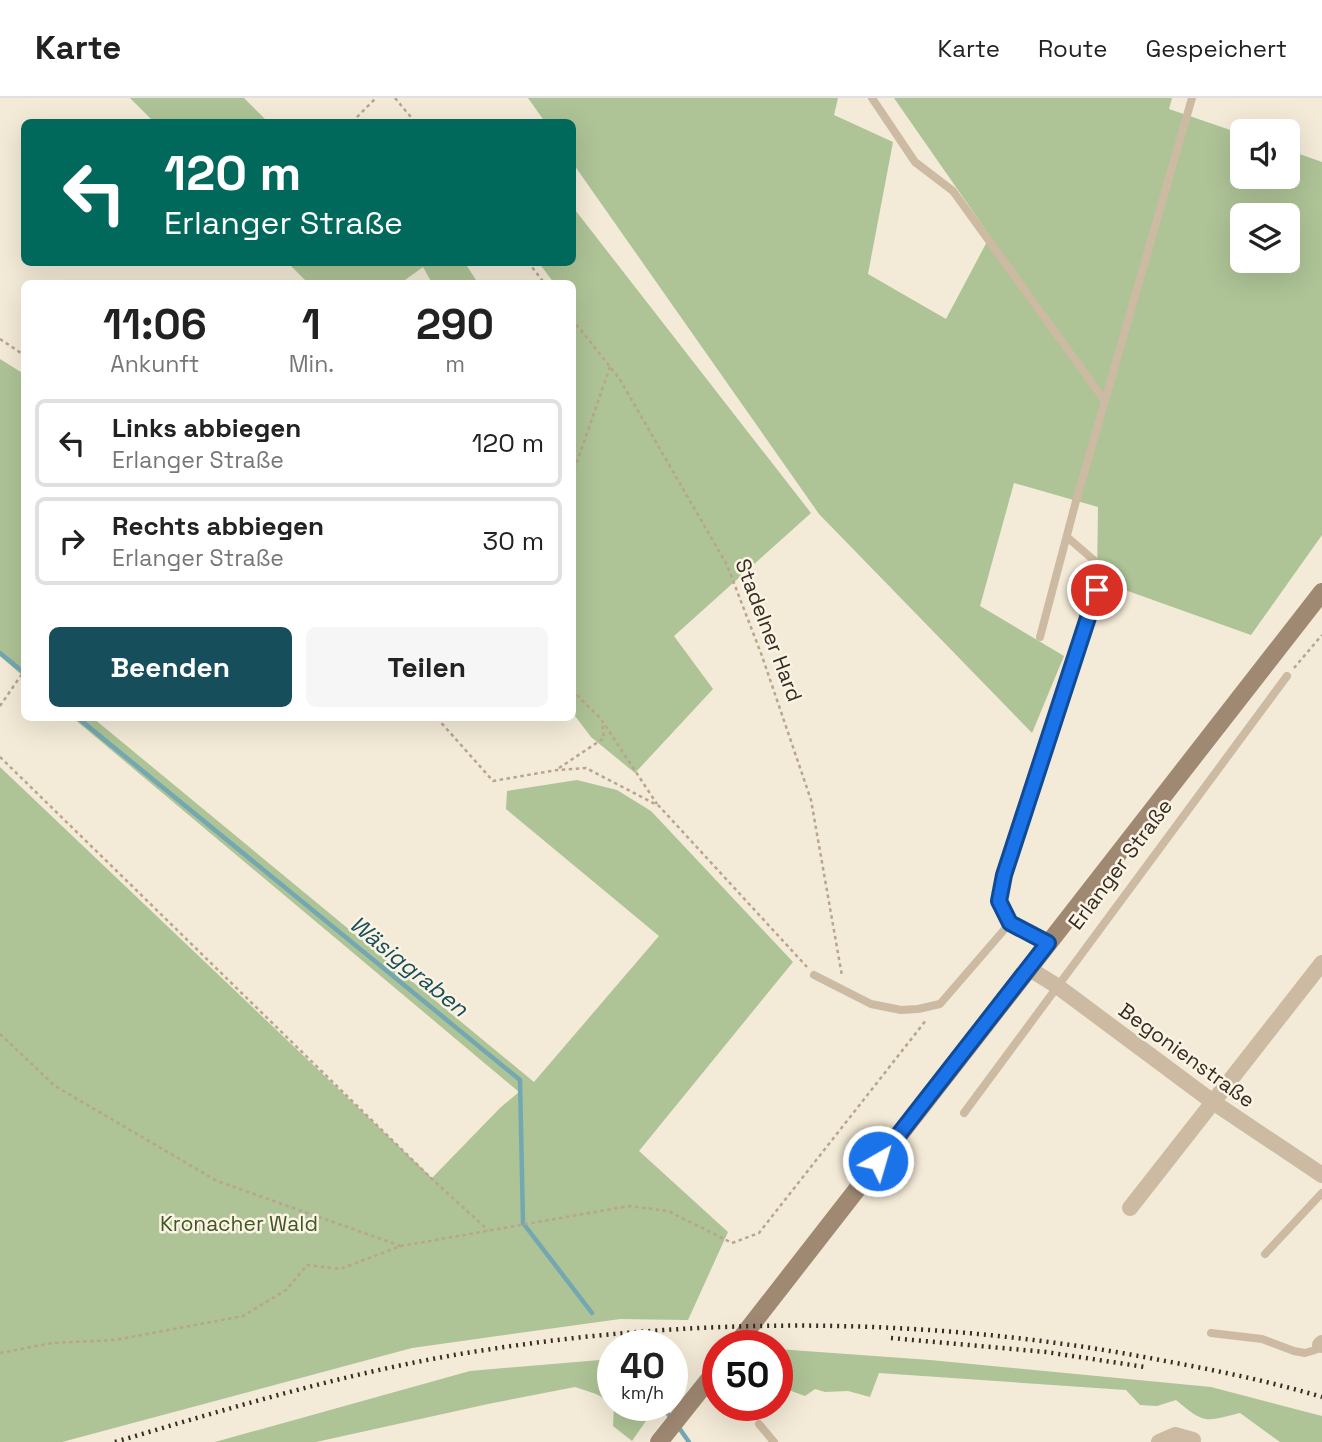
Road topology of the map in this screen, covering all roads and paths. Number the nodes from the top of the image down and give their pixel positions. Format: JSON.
{"nodes":[{"id":1,"x":376,"y":98,"type":"edge"},
{"id":2,"x":395,"y":98,"type":"edge"},
{"id":3,"x":872,"y":98,"type":"edge"},
{"id":4,"x":1192,"y":98,"type":"edge"},
{"id":5,"x":355,"y":119,"type":"edge"},
{"id":6,"x":412,"y":119,"type":"edge"},
{"id":7,"x":531,"y":266,"type":"edge"},
{"id":8,"x":542,"y":280,"type":"edge"},
{"id":9,"x":576,"y":324,"type":"edge"},
{"id":10,"x":0,"y":339,"type":"edge"},
{"id":11,"x":21,"y":353,"type":"edge"},
{"id":12,"x":610,"y":367,"type":"junction"},
{"id":13,"x":1105,"y":401,"type":"junction"},
{"id":14,"x":576,"y":465,"type":"edge"},
{"id":15,"x":1067,"y":537,"type":"junction"},
{"id":16,"x":1097,"y":590,"type":"joint"},
{"id":17,"x":1322,"y":592,"type":"edge"},
{"id":18,"x":1322,"y":635,"type":"edge"},
{"id":19,"x":1040,"y":637,"type":"dead end"},
{"id":20,"x":21,"y":675,"type":"edge"},
{"id":21,"x":1287,"y":676,"type":"joint"},
{"id":22,"x":576,"y":694,"type":"edge"},
{"id":23,"x":0,"y":706,"type":"edge"},
{"id":24,"x":601,"y":719,"type":"junction"},
{"id":25,"x":439,"y":721,"type":"edge"},
{"id":26,"x":0,"y":757,"type":"edge"},
{"id":27,"x":556,"y":770,"type":"junction"},
{"id":28,"x":659,"y":806,"type":"junction"},
{"id":29,"x":1010,"y":923,"type":"junction"},
{"id":30,"x":1048,"y":943,"type":"junction"},
{"id":31,"x":1322,"y":963,"type":"edge"},
{"id":32,"x":1028,"y":968,"type":"junction"},
{"id":33,"x":814,"y":975,"type":"joint"},
{"id":34,"x":1057,"y":986,"type":"junction"},
{"id":35,"x":844,"y":990,"type":"junction"},
{"id":36,"x":940,"y":1004,"type":"junction"},
{"id":37,"x":0,"y":1034,"type":"edge"},
{"id":38,"x":1213,"y":1102,"type":"junction"},
{"id":39,"x":964,"y":1113,"type":"dead end"},
{"id":40,"x":1322,"y":1175,"type":"edge"},
{"id":41,"x":1322,"y":1193,"type":"edge"},
{"id":42,"x":1130,"y":1208,"type":"dead end"},
{"id":43,"x":489,"y":1231,"type":"junction"},
{"id":44,"x":401,"y":1246,"type":"junction"},
{"id":45,"x":1265,"y":1254,"type":"dead end"},
{"id":46,"x":747,"y":1330,"type":"edge"},
{"id":47,"x":1211,"y":1333,"type":"dead end"},
{"id":48,"x":1321,"y":1344,"type":"edge"},
{"id":49,"x":0,"y":1353,"type":"edge"},
{"id":50,"x":702,"y":1387,"type":"edge"},
{"id":51,"x":760,"y":1423,"type":"dead end"},
{"id":52,"x":1193,"y":1440,"type":"dead end"},
{"id":53,"x":659,"y":1442,"type":"edge"},
{"id":54,"x":774,"y":1442,"type":"edge"},
{"id":55,"x":1159,"y":1442,"type":"edge"}],
"edges":[{"from":1,"to":5,"type":"path"},
{"from":2,"to":6,"type":"path"},
{"from":3,"to":13,"type":"lane"},
{"from":4,"to":13,"type":"lane"},
{"from":7,"to":8,"type":"path"},
{"from":9,"to":12,"type":"path","name":"Stadelner Hard"},
{"from":10,"to":11,"type":"path"},
{"from":12,"to":14,"type":"path"},
{"from":12,"to":35,"type":"path","name":"Stadelner Hard"},
{"from":13,"to":15,"type":"lane"},
{"from":15,"to":16,"type":"lane"},
{"from":15,"to":19,"type":"lane"},
{"from":16,"to":29,"type":"street"},
{"from":17,"to":30,"type":"main road","name":"Erlanger Straße"},
{"from":18,"to":21,"type":"path"},
{"from":20,"to":23,"type":"path"},
{"from":21,"to":34,"type":"lane","name":"Erlanger Straße"},
{"from":22,"to":24,"type":"path"},
{"from":24,"to":27,"type":"path"},
{"from":24,"to":28,"type":"path"},
{"from":25,"to":27,"type":"path"},
{"from":26,"to":43,"type":"path"},
{"from":27,"to":28,"type":"path"},
{"from":28,"to":33,"type":"path"},
{"from":29,"to":30,"type":"street","name":"Erlanger Straße"},
{"from":29,"to":36,"type":"lane"},
{"from":30,"to":32,"type":"main road","name":"Erlanger Straße"},
{"from":31,"to":38,"type":"street"},
{"from":32,"to":34,"type":"street","name":"Begonienstraße"},
{"from":32,"to":46,"type":"main road","name":"Erlanger Straße"},
{"from":33,"to":35,"type":"lane"},
{"from":34,"to":38,"type":"street","name":"Begonienstraße"},
{"from":34,"to":39,"type":"lane","name":"Erlanger Straße"},
{"from":35,"to":36,"type":"lane"},
{"from":36,"to":43,"type":"path"},
{"from":37,"to":44,"type":"path"},
{"from":38,"to":40,"type":"street","name":"Begonienstraße"},
{"from":38,"to":42,"type":"street"},
{"from":41,"to":45,"type":"lane"},
{"from":43,"to":44,"type":"path"},
{"from":44,"to":49,"type":"path"},
{"from":47,"to":48,"type":"lane"},
{"from":50,"to":53,"type":"main road"},
{"from":51,"to":54,"type":"lane"},
{"from":52,"to":55,"type":"street"}]}
